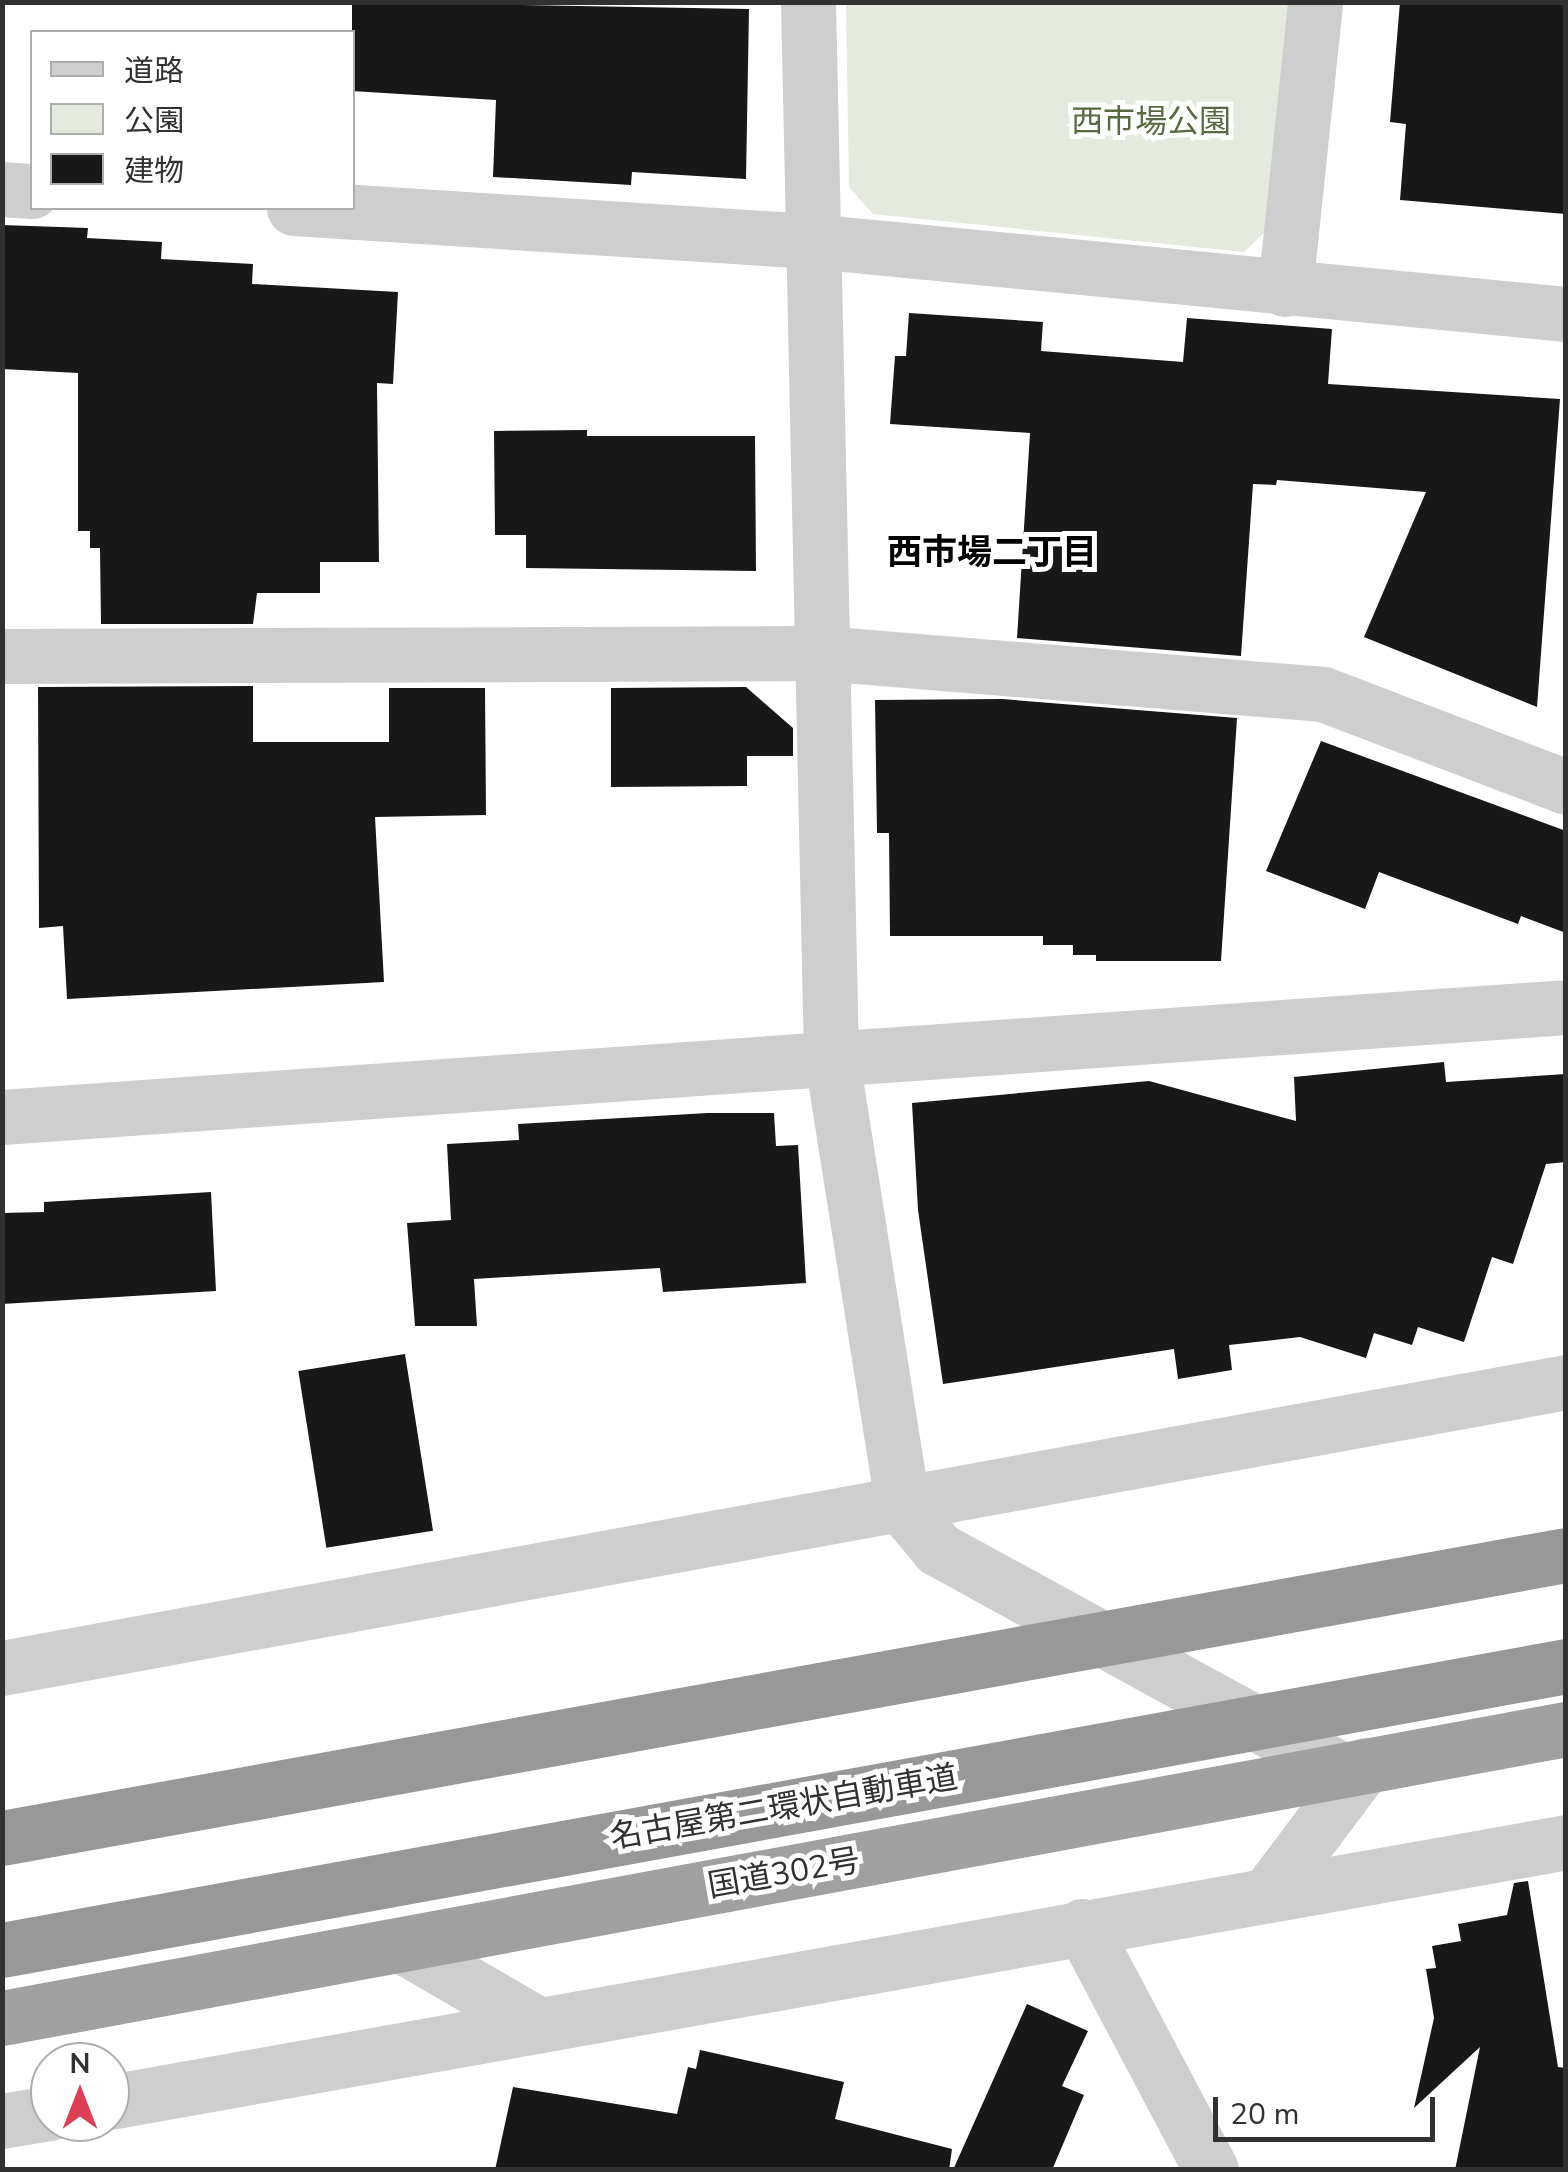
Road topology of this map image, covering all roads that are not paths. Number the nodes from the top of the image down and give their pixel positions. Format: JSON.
{"nodes":[{"id":1,"x":808,"y":2,"type":"edge"},
{"id":2,"x":1315,"y":2,"type":"edge"},
{"id":3,"x":2,"y":189,"type":"edge"},
{"id":4,"x":30,"y":190,"type":"edge"},
{"id":5,"x":325,"y":210,"type":"edge"},
{"id":6,"x":812,"y":241,"type":"junction"},
{"id":7,"x":1285,"y":289,"type":"junction"},
{"id":8,"x":1566,"y":314,"type":"edge"},
{"id":9,"x":820,"y":654,"type":"junction"},
{"id":10,"x":2,"y":656,"type":"edge"},
{"id":11,"x":1566,"y":787,"type":"edge"},
{"id":12,"x":1566,"y":1007,"type":"edge"},
{"id":13,"x":831,"y":1054,"type":"junction"},
{"id":14,"x":2,"y":1116,"type":"edge"},
{"id":15,"x":1566,"y":1382,"type":"edge"},
{"id":16,"x":903,"y":1507,"type":"junction"},
{"id":17,"x":1566,"y":1555,"type":"edge"},
{"id":18,"x":1566,"y":1666,"type":"edge"},
{"id":19,"x":2,"y":1668,"type":"edge"},
{"id":20,"x":1566,"y":1729,"type":"edge"},
{"id":21,"x":1354,"y":1768,"type":"junction"},
{"id":22,"x":2,"y":1838,"type":"edge"},
{"id":23,"x":1566,"y":1842,"type":"edge"},
{"id":24,"x":1268,"y":1894,"type":"junction"},
{"id":25,"x":1082,"y":1926,"type":"junction"},
{"id":26,"x":401,"y":1944,"type":"junction"},
{"id":27,"x":2,"y":1950,"type":"edge"},
{"id":28,"x":2,"y":2018,"type":"edge"},
{"id":29,"x":539,"y":2025,"type":"junction"},
{"id":30,"x":130,"y":2098,"type":"edge"},
{"id":31,"x":30,"y":2117,"type":"edge"},
{"id":32,"x":2,"y":2122,"type":"edge"},
{"id":33,"x":1211,"y":2170,"type":"edge"}],
"edges":[{"from":1,"to":6,"type":"street"},
{"from":2,"to":7,"type":"street"},
{"from":3,"to":4,"type":"street"},
{"from":5,"to":6,"type":"street"},
{"from":6,"to":7,"type":"street"},
{"from":6,"to":9,"type":"street"},
{"from":7,"to":8,"type":"street"},
{"from":9,"to":10,"type":"street"},
{"from":9,"to":11,"type":"street"},
{"from":9,"to":13,"type":"street"},
{"from":12,"to":13,"type":"street"},
{"from":13,"to":14,"type":"street"},
{"from":13,"to":16,"type":"street"},
{"from":15,"to":16,"type":"street"},
{"from":16,"to":19,"type":"street"},
{"from":16,"to":21,"type":"street"},
{"from":17,"to":22,"type":"highway","bridge":true},
{"from":18,"to":27,"type":"highway","name":"名古屋第二環状自動車道","bridge":true},
{"from":20,"to":21,"type":"highway","name":"国道302号"},
{"from":21,"to":24,"type":"street"},
{"from":21,"to":26,"type":"highway","name":"国道302号"},
{"from":23,"to":24,"type":"street"},
{"from":24,"to":25,"type":"street"},
{"from":25,"to":29,"type":"street"},
{"from":25,"to":33,"type":"street"},
{"from":26,"to":28,"type":"highway","name":"国道302号"},
{"from":26,"to":29,"type":"street"},
{"from":29,"to":30,"type":"street"},
{"from":31,"to":32,"type":"street"}]}
